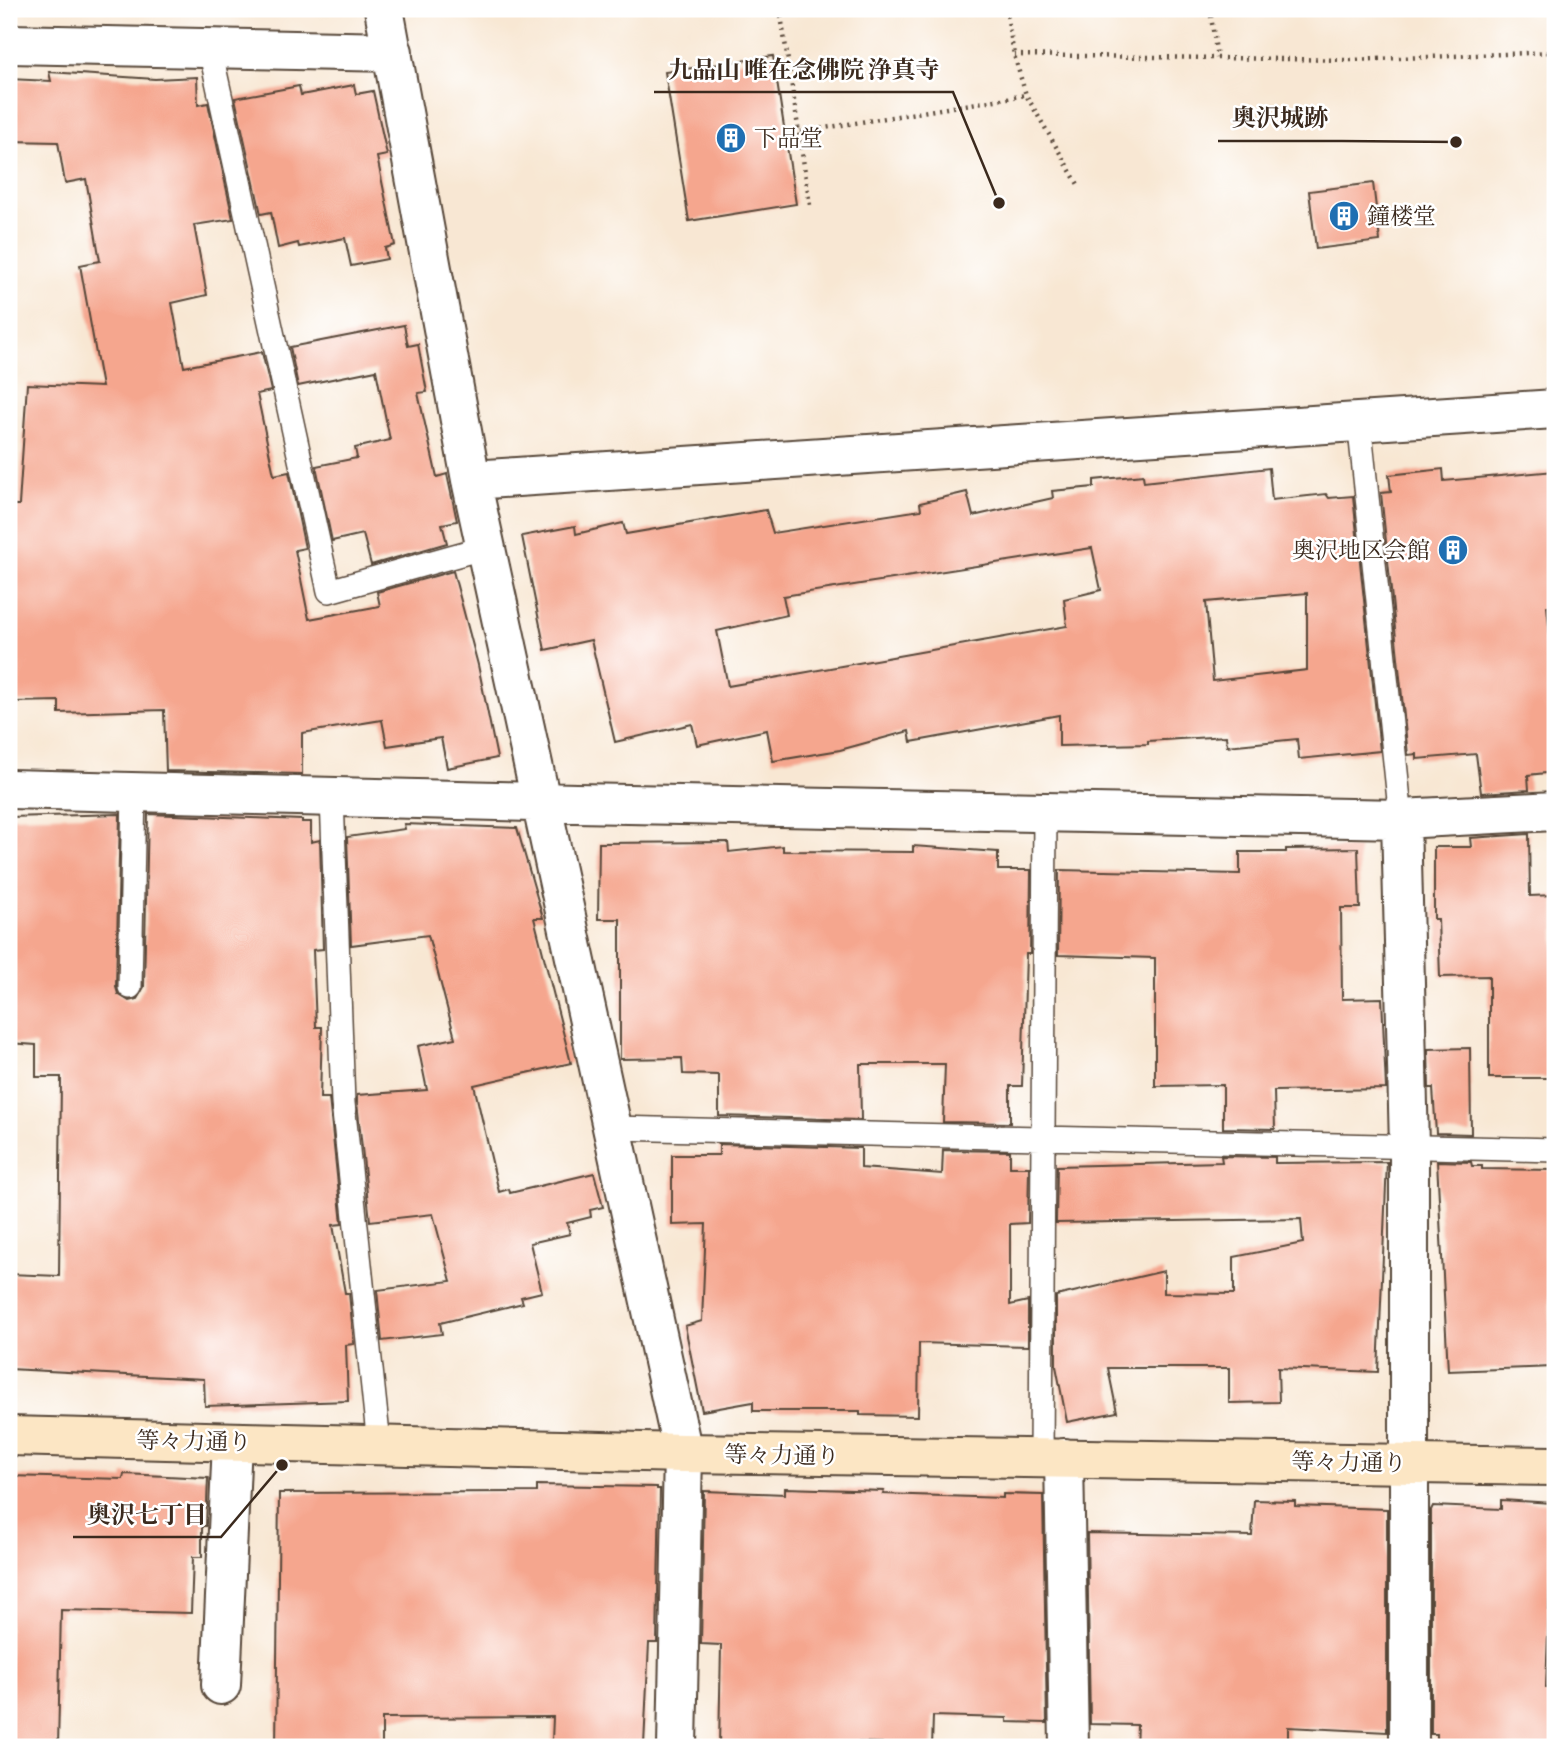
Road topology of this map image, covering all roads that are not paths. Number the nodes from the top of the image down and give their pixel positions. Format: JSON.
{"nodes":[{"id":1,"x":384,"y":9,"type":"edge"},
{"id":2,"x":9,"y":44,"type":"edge"},
{"id":3,"x":211,"y":50,"type":"junction"},
{"id":4,"x":393,"y":52,"type":"junction"},
{"id":5,"x":1555,"y":409,"type":"edge"},
{"id":6,"x":1359,"y":421,"type":"junction"},
{"id":7,"x":471,"y":480,"type":"junction"},
{"id":8,"x":486,"y":547,"type":"junction"},
{"id":9,"x":9,"y":789,"type":"edge"},
{"id":10,"x":134,"y":791,"type":"junction"},
{"id":11,"x":332,"y":797,"type":"junction"},
{"id":12,"x":543,"y":802,"type":"junction"},
{"id":13,"x":1555,"y":811,"type":"edge"},
{"id":14,"x":1045,"y":812,"type":"junction"},
{"id":15,"x":1401,"y":819,"type":"junction"},
{"id":16,"x":130,"y":987,"type":"dead end"},
{"id":17,"x":614,"y":1128,"type":"junction"},
{"id":18,"x":1043,"y":1138,"type":"junction"},
{"id":19,"x":1409,"y":1147,"type":"junction"},
{"id":20,"x":1555,"y":1150,"type":"edge"},
{"id":21,"x":9,"y":1436,"type":"edge"},
{"id":22,"x":232,"y":1442,"type":"junction"},
{"id":23,"x":379,"y":1446,"type":"junction"},
{"id":24,"x":683,"y":1453,"type":"junction"},
{"id":25,"x":1053,"y":1458,"type":"junction"},
{"id":26,"x":1408,"y":1462,"type":"junction"},
{"id":27,"x":1555,"y":1466,"type":"edge"},
{"id":28,"x":221,"y":1685,"type":"dead end"},
{"id":29,"x":677,"y":1747,"type":"edge"},
{"id":30,"x":1069,"y":1747,"type":"edge"},
{"id":31,"x":1409,"y":1747,"type":"edge"}],
"edges":[{"from":1,"to":4,"type":"street"},
{"from":2,"to":3,"type":"street"},
{"from":3,"to":4,"type":"street"},
{"from":3,"to":8,"type":"lane"},
{"from":4,"to":7,"type":"street"},
{"from":5,"to":6,"type":"street"},
{"from":6,"to":7,"type":"street"},
{"from":6,"to":15,"type":"lane"},
{"from":7,"to":8,"type":"street"},
{"from":8,"to":12,"type":"street"},
{"from":9,"to":10,"type":"street"},
{"from":10,"to":11,"type":"street"},
{"from":10,"to":16,"type":"lane"},
{"from":11,"to":12,"type":"street"},
{"from":11,"to":23,"type":"lane"},
{"from":12,"to":14,"type":"street"},
{"from":12,"to":17,"type":"street"},
{"from":13,"to":15,"type":"street"},
{"from":14,"to":15,"type":"street"},
{"from":14,"to":18,"type":"lane"},
{"from":15,"to":19,"type":"street"},
{"from":17,"to":18,"type":"lane"},
{"from":17,"to":24,"type":"street"},
{"from":18,"to":19,"type":"lane"},
{"from":18,"to":25,"type":"lane"},
{"from":19,"to":20,"type":"lane"},
{"from":19,"to":26,"type":"street"},
{"from":21,"to":22,"type":"street","name":"等々力通り"},
{"from":22,"to":23,"type":"street","name":"等々力通り"},
{"from":22,"to":28,"type":"street"},
{"from":23,"to":24,"type":"street","name":"等々力通り"},
{"from":24,"to":25,"type":"street","name":"等々力通り"},
{"from":24,"to":29,"type":"street"},
{"from":25,"to":26,"type":"street","name":"等々力通り"},
{"from":25,"to":30,"type":"street"},
{"from":26,"to":27,"type":"street","name":"等々力通り"},
{"from":26,"to":31,"type":"street"}]}
